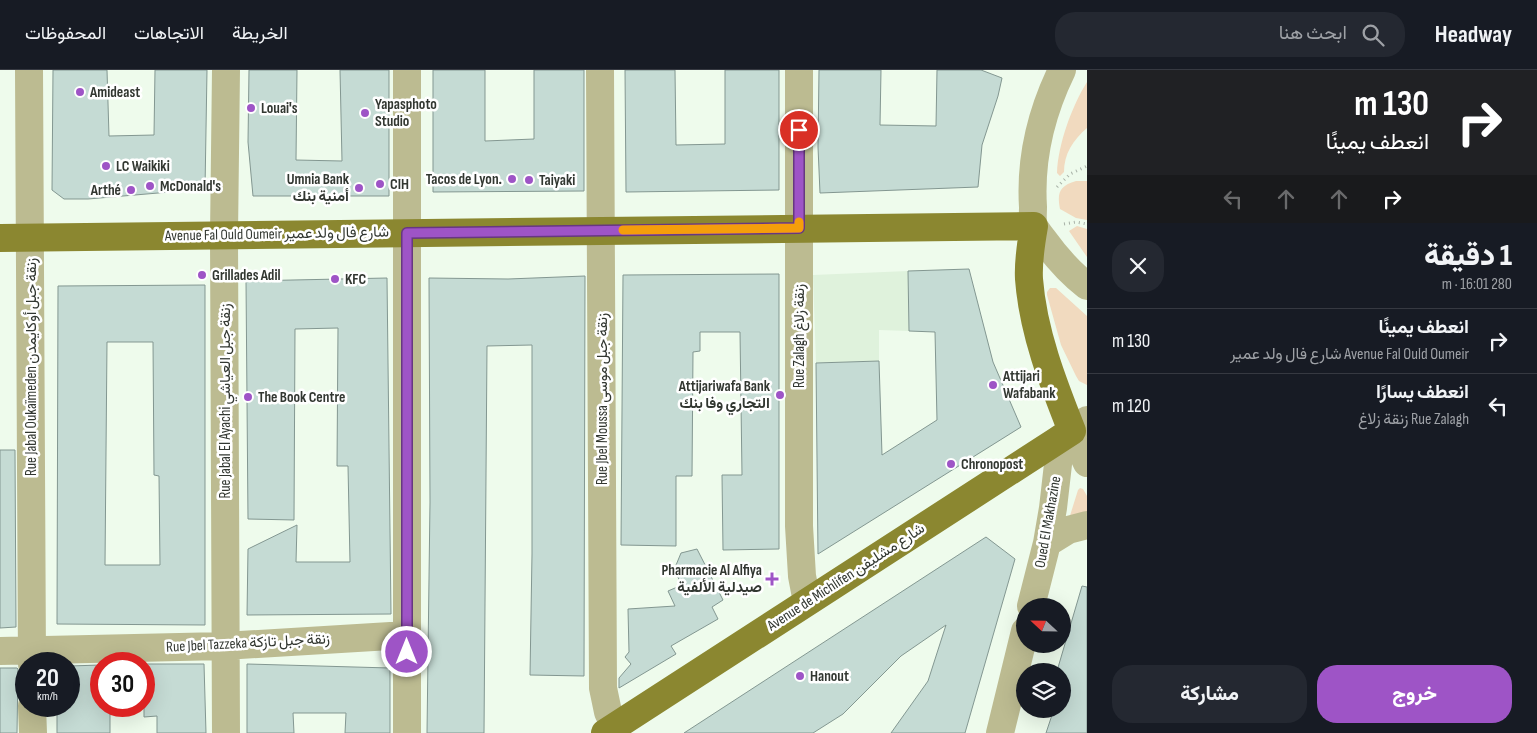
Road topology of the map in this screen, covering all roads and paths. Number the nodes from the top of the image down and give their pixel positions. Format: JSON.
{"nodes":[{"id":1,"x":30,"y":70,"type":"edge"},
{"id":2,"x":226,"y":70,"type":"edge"},
{"id":3,"x":407,"y":70,"type":"edge"},
{"id":4,"x":600,"y":70,"type":"edge"},
{"id":5,"x":799,"y":70,"type":"edge"},
{"id":6,"x":1062,"y":70,"type":"edge"},
{"id":7,"x":1087,"y":166,"type":"edge"},
{"id":8,"x":1055,"y":192,"type":"dead end"},
{"id":9,"x":1064,"y":224,"type":"dead end"},
{"id":10,"x":1087,"y":224,"type":"edge"},
{"id":11,"x":1034,"y":226,"type":"junction"},
{"id":12,"x":799,"y":228,"type":"junction"},
{"id":13,"x":601,"y":230,"type":"junction"},
{"id":14,"x":407,"y":233,"type":"junction"},
{"id":15,"x":224,"y":235,"type":"junction"},
{"id":16,"x":0,"y":238,"type":"edge"},
{"id":17,"x":30,"y":238,"type":"junction"},
{"id":18,"x":1087,"y":286,"type":"edge"},
{"id":19,"x":1073,"y":429,"type":"edge"},
{"id":20,"x":1087,"y":462,"type":"edge"},
{"id":21,"x":1087,"y":525,"type":"edge"},
{"id":22,"x":1047,"y":544,"type":"junction"},
{"id":23,"x":1033,"y":598,"type":"edge"},
{"id":24,"x":807,"y":602,"type":"junction"},
{"id":25,"x":407,"y":634,"type":"junction"},
{"id":26,"x":224,"y":646,"type":"junction"},
{"id":27,"x":0,"y":650,"type":"edge"},
{"id":28,"x":32,"y":652,"type":"edge"},
{"id":29,"x":15,"y":653,"type":"edge"},
{"id":30,"x":1020,"y":653,"type":"edge"},
{"id":31,"x":80,"y":654,"type":"edge"},
{"id":32,"x":32,"y":717,"type":"edge"},
{"id":33,"x":610,"y":730,"type":"edge"},
{"id":34,"x":33,"y":733,"type":"edge"},
{"id":35,"x":226,"y":733,"type":"edge"},
{"id":36,"x":407,"y":733,"type":"edge"},
{"id":37,"x":1000,"y":733,"type":"edge"}],
"edges":[{"from":1,"to":17,"type":"street","name":"Rue Jabal Oukaïmeden زنقة جبل أوكايمدن"},
{"from":2,"to":15,"type":"street","name":"Rue Jabal El Ayachi زنقة جبل العياشي"},
{"from":3,"to":14,"type":"street"},
{"from":4,"to":13,"type":"street","name":"Rue Jbel Moussa زنقة جبل موسى"},
{"from":5,"to":12,"type":"street","name":"Rue Zalagh زنقة زلاغ"},
{"from":6,"to":11,"type":"street"},
{"from":7,"to":8,"type":"path"},
{"from":9,"to":10,"type":"path"},
{"from":11,"to":12,"type":"main road","name":"Avenue Fal Ould Oumeir شارع فال ولد عمير"},
{"from":11,"to":18,"type":"street"},
{"from":11,"to":19,"type":"main road"},
{"from":12,"to":13,"type":"main road","name":"Avenue Fal Ould Oumeir شارع فال ولد عمير"},
{"from":12,"to":24,"type":"street","name":"Rue Zalagh زنقة زلاغ"},
{"from":13,"to":14,"type":"main road","name":"Avenue Fal Ould Oumeir شارع فال ولد عمير"},
{"from":13,"to":33,"type":"street","name":"Rue Jbel Moussa زنقة جبل موسى"},
{"from":14,"to":15,"type":"main road","name":"Avenue Fal Ould Oumeir شارع فال ولد عمير"},
{"from":14,"to":25,"type":"street"},
{"from":15,"to":17,"type":"main road","name":"Avenue Fal Ould Oumeir شارع فال ولد عمير"},
{"from":15,"to":26,"type":"street","name":"Rue Jabal El Ayachi زنقة جبل العياشي"},
{"from":16,"to":17,"type":"main road","name":"Avenue Fal Ould Oumeir شارع فال ولد عمير"},
{"from":17,"to":28,"type":"street","name":"Rue Jabal Oukaïmeden زنقة جبل أوكايمدن"},
{"from":19,"to":20,"type":"street"},
{"from":19,"to":22,"type":"street","name":"Oued El Makhazine"},
{"from":19,"to":24,"type":"main road","name":"Avenue de Michlifen شارع مشليفن"},
{"from":21,"to":22,"type":"street"},
{"from":22,"to":23,"type":"street","name":"Oued El Makhazine"},
{"from":24,"to":33,"type":"main road","name":"Avenue de Michlifen شارع مشليفن"},
{"from":25,"to":26,"type":"street","name":"Rue Jbel Tazzeka زنقة جبل تازكة"},
{"from":25,"to":36,"type":"street"},
{"from":26,"to":31,"type":"street","name":"Rue Jbel Tazzeka زنقة جبل تازكة"},
{"from":26,"to":35,"type":"street","name":"Rue Jabal El Ayachi زنقة جبل العياشي"},
{"from":27,"to":29,"type":"street","name":"Rue Jbel Tazzeka زنقة جبل تازكة"},
{"from":30,"to":37,"type":"street"},
{"from":32,"to":34,"type":"street"}]}
